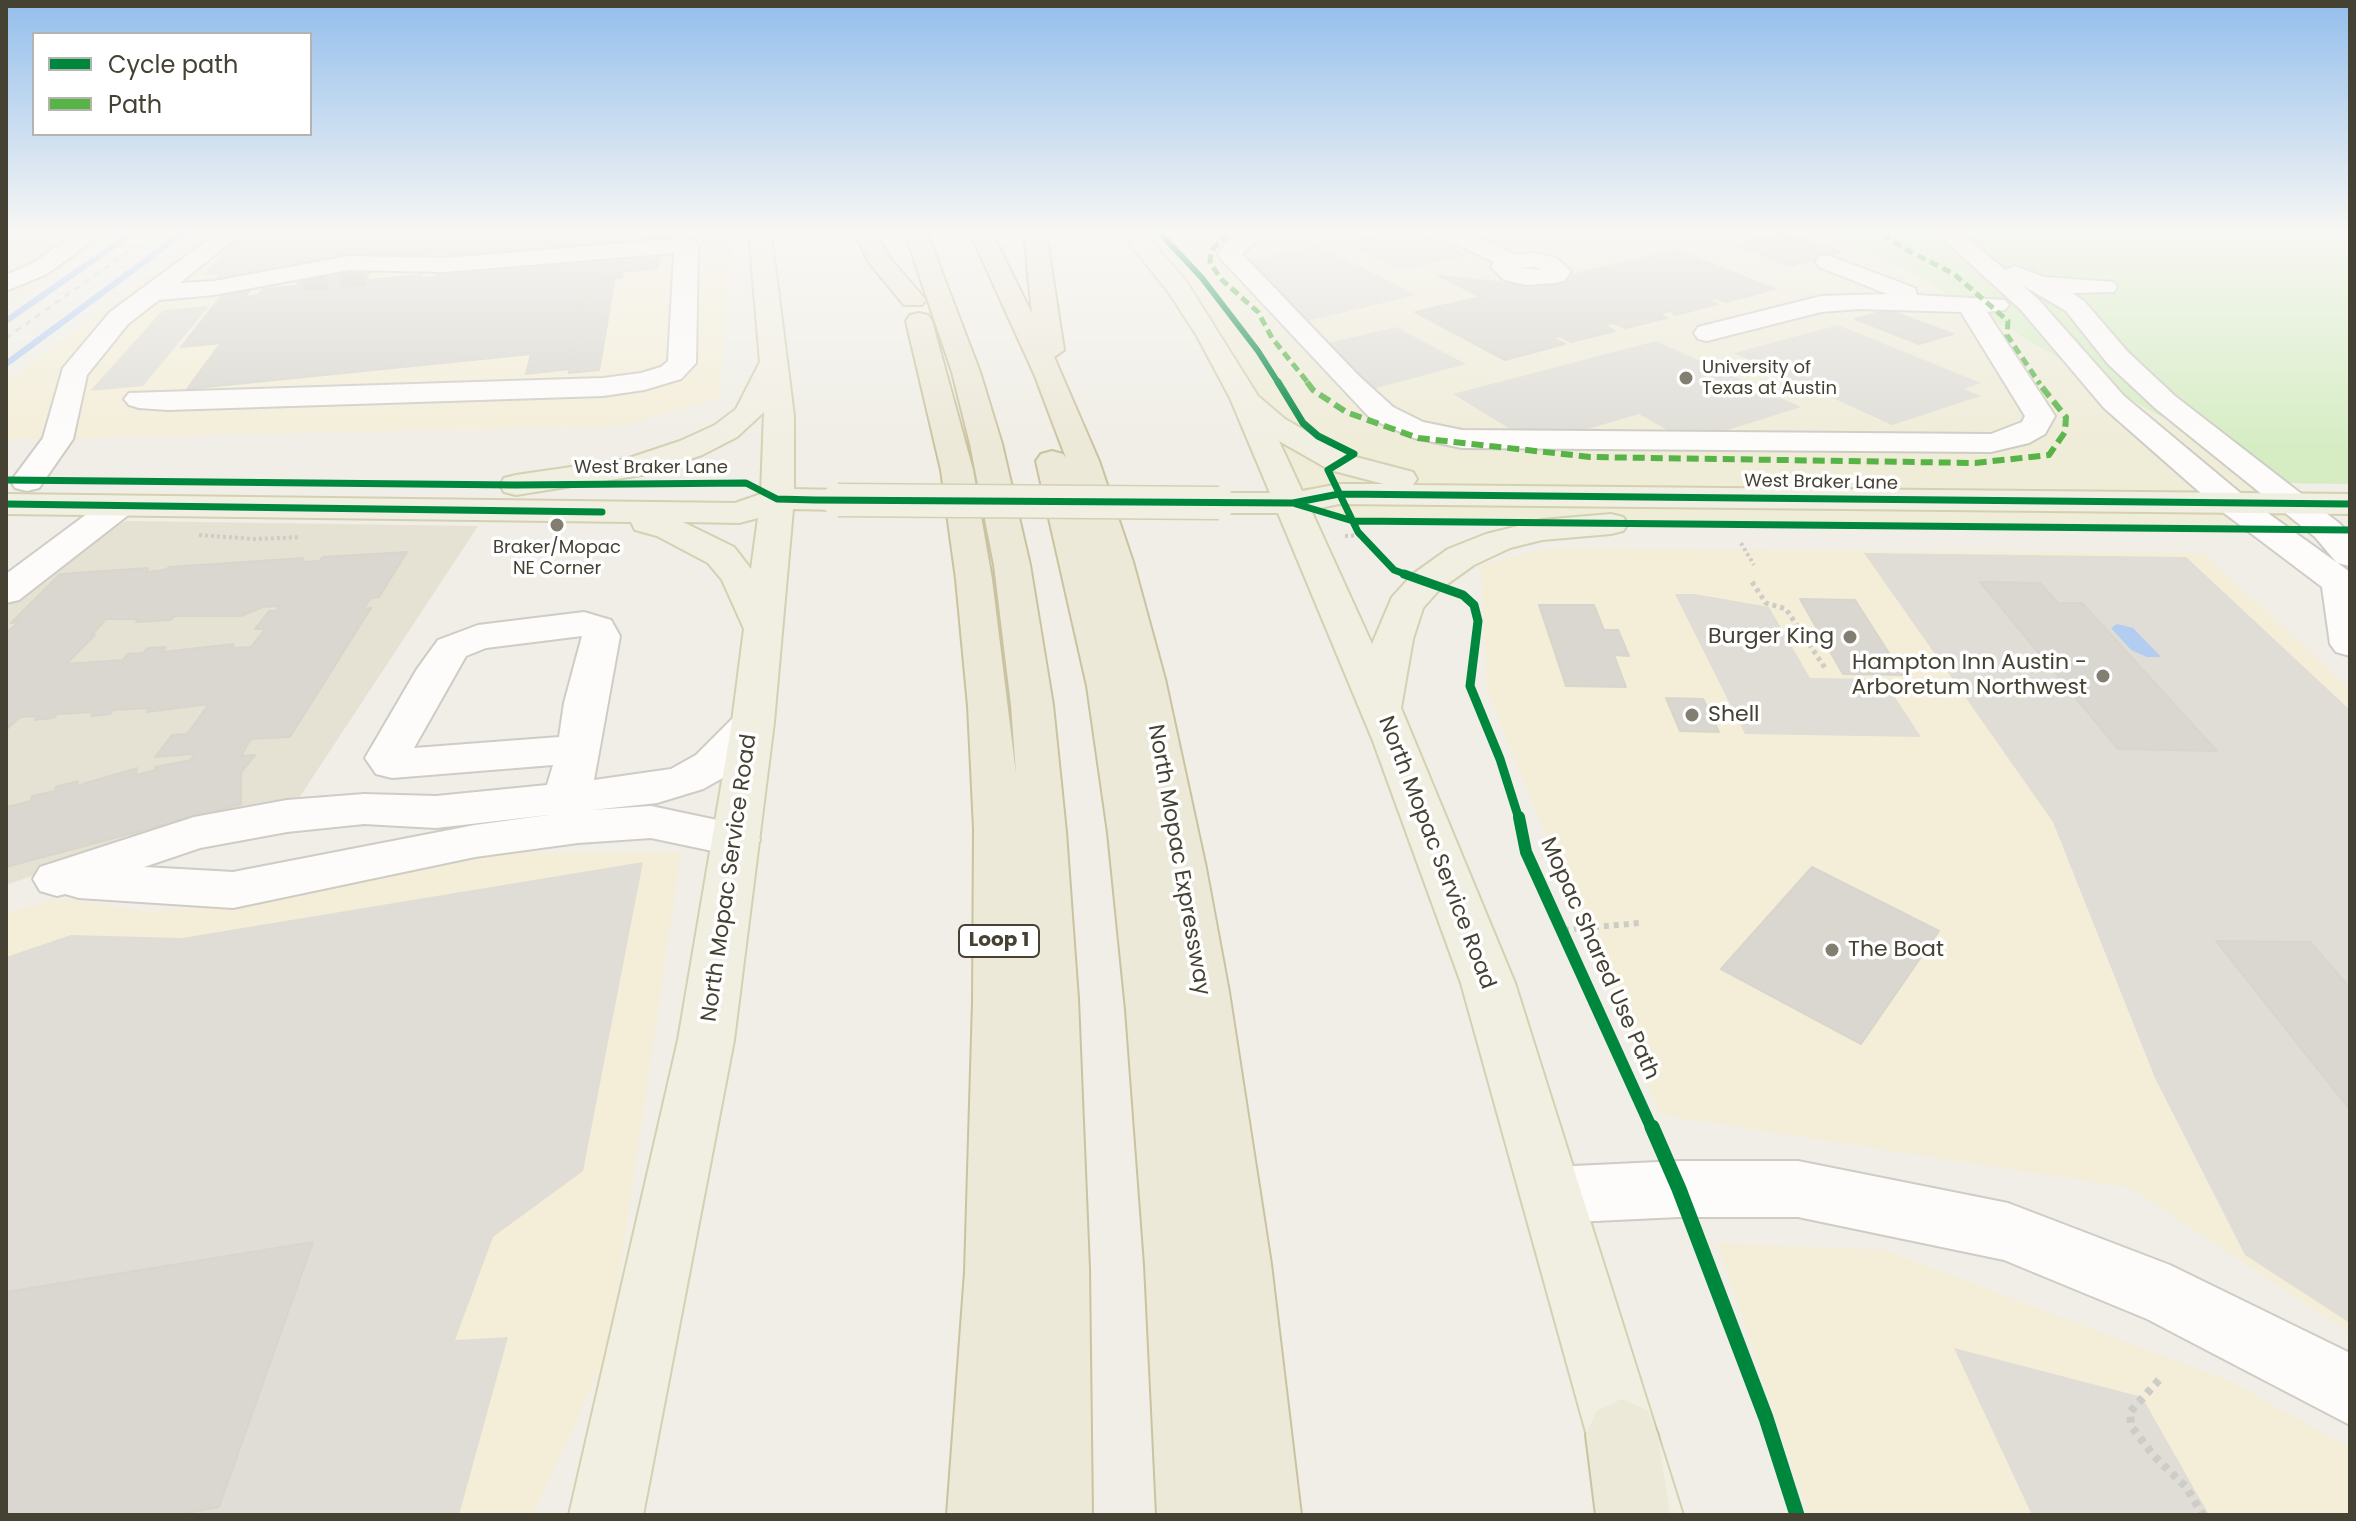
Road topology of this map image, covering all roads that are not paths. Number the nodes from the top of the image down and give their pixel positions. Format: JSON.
{"nodes":[{"id":1,"x":137,"y":304,"type":"edge"},
{"id":2,"x":684,"y":304,"type":"edge"},
{"id":3,"x":767,"y":304,"type":"edge"},
{"id":4,"x":914,"y":304,"type":"edge"},
{"id":5,"x":942,"y":304,"type":"edge"},
{"id":6,"x":990,"y":304,"type":"edge"},
{"id":7,"x":1015,"y":304,"type":"edge"},
{"id":8,"x":1046,"y":304,"type":"edge"},
{"id":9,"x":1189,"y":304,"type":"edge"},
{"id":10,"x":1276,"y":304,"type":"edge"},
{"id":11,"x":1821,"y":304,"type":"edge"},
{"id":12,"x":1969,"y":304,"type":"edge"},
{"id":13,"x":2042,"y":304,"type":"edge"},
{"id":14,"x":2068,"y":304,"type":"edge"},
{"id":15,"x":1707,"y":333,"type":"dead end"},
{"id":16,"x":773,"y":363,"type":"junction"},
{"id":17,"x":1049,"y":376,"type":"junction"},
{"id":18,"x":1245,"y":398,"type":"junction"},
{"id":19,"x":139,"y":399,"type":"dead end"},
{"id":20,"x":516,"y":485,"type":"junction"},
{"id":21,"x":13,"y":488,"type":"edge"},
{"id":22,"x":1470,"y":495,"type":"junction"},
{"id":23,"x":777,"y":499,"type":"junction"},
{"id":24,"x":1981,"y":501,"type":"junction"},
{"id":25,"x":1293,"y":503,"type":"junction"},
{"id":26,"x":2232,"y":503,"type":"junction"},
{"id":27,"x":2294,"y":504,"type":"junction"},
{"id":28,"x":2350,"y":504,"type":"edge"},
{"id":29,"x":119,"y":506,"type":"junction"},
{"id":30,"x":602,"y":512,"type":"junction"},
{"id":31,"x":1611,"y":524,"type":"junction"},
{"id":32,"x":1784,"y":524,"type":"junction"},
{"id":33,"x":2268,"y":529,"type":"junction"},
{"id":34,"x":2343,"y":556,"type":"edge"},
{"id":35,"x":6,"y":592,"type":"edge"},
{"id":36,"x":763,"y":629,"type":"junction"},
{"id":37,"x":2350,"y":644,"type":"edge"},
{"id":38,"x":1380,"y":710,"type":"junction"},
{"id":39,"x":753,"y":722,"type":"junction"},
{"id":40,"x":579,"y":749,"type":"junction"},
{"id":41,"x":566,"y":798,"type":"junction"},
{"id":42,"x":736,"y":840,"type":"junction"},
{"id":43,"x":1553,"y":1195,"type":"junction"},
{"id":44,"x":2350,"y":1390,"type":"edge"},
{"id":45,"x":1622,"y":1435,"type":"junction"},
{"id":46,"x":606,"y":1515,"type":"edge"},
{"id":47,"x":984,"y":1515,"type":"edge"},
{"id":48,"x":1055,"y":1515,"type":"edge"},
{"id":49,"x":1194,"y":1515,"type":"edge"},
{"id":50,"x":1264,"y":1515,"type":"edge"},
{"id":51,"x":1633,"y":1515,"type":"edge"},
{"id":52,"x":1646,"y":1515,"type":"edge"}],
"edges":[{"from":1,"to":21,"type":"street"},
{"from":2,"to":19,"type":"street"},
{"from":3,"to":16,"type":"main road","name":"North Mopac Service Road"},
{"from":4,"to":47,"type":"highway","number":"Loop 1"},
{"from":5,"to":48,"type":"highway"},
{"from":6,"to":49,"type":"highway"},
{"from":7,"to":17,"type":"highway","name":"North Mopac Expressway"},
{"from":8,"to":17,"type":"highway"},
{"from":9,"to":18,"type":"main road","name":"North Mopac Service Road"},
{"from":10,"to":12,"type":"street"},
{"from":11,"to":15,"type":"street"},
{"from":13,"to":26,"type":"street"},
{"from":14,"to":27,"type":"street"},
{"from":16,"to":20,"type":"main road"},
{"from":16,"to":23,"type":"main road","name":"North Mopac Service Road"},
{"from":17,"to":50,"type":"highway","name":"North Mopac Expressway"},
{"from":18,"to":22,"type":"main road"},
{"from":18,"to":25,"type":"main road","name":"North Mopac Service Road"},
{"from":20,"to":21,"type":"main road","name":"West Braker Lane"},
{"from":20,"to":23,"type":"main road","name":"West Braker Lane"},
{"from":21,"to":29,"type":"main road","name":"West Braker Lane"},
{"from":22,"to":24,"type":"main road","name":"West Braker Lane"},
{"from":22,"to":25,"type":"main road","name":"West Braker Lane"},
{"from":23,"to":25,"type":"main road","name":"West Braker Lane","bridge":true},
{"from":23,"to":30,"type":"main road","name":"West Braker Lane"},
{"from":23,"to":36,"type":"main road","name":"North Mopac Service Road"},
{"from":24,"to":26,"type":"main road","name":"West Braker Lane"},
{"from":24,"to":32,"type":"main road"},
{"from":25,"to":31,"type":"main road","name":"West Braker Lane"},
{"from":25,"to":38,"type":"main road","name":"North Mopac Service Road"},
{"from":26,"to":27,"type":"main road","name":"West Braker Lane"},
{"from":26,"to":33,"type":"street"},
{"from":27,"to":28,"type":"main road","name":"West Braker Lane"},
{"from":27,"to":34,"type":"street"},
{"from":29,"to":30,"type":"main road","name":"West Braker Lane"},
{"from":29,"to":35,"type":"street"},
{"from":30,"to":36,"type":"main road"},
{"from":31,"to":32,"type":"main road","name":"West Braker Lane"},
{"from":31,"to":38,"type":"main road"},
{"from":32,"to":33,"type":"main road","name":"West Braker Lane"},
{"from":33,"to":34,"type":"street"},
{"from":33,"to":34,"type":"main road","name":"West Braker Lane"},
{"from":34,"to":37,"type":"street"},
{"from":36,"to":39,"type":"main road","name":"North Mopac Service Road"},
{"from":38,"to":43,"type":"main road","name":"North Mopac Service Road"},
{"from":39,"to":41,"type":"street"},
{"from":39,"to":42,"type":"main road","name":"North Mopac Service Road"},
{"from":40,"to":40,"type":"street"},
{"from":40,"to":41,"type":"street"},
{"from":41,"to":42,"type":"street"},
{"from":42,"to":46,"type":"main road","name":"North Mopac Service Road"},
{"from":43,"to":44,"type":"street"},
{"from":43,"to":45,"type":"main road","name":"North Mopac Service Road"},
{"from":45,"to":51,"type":"highway"},
{"from":45,"to":52,"type":"main road","name":"North Mopac Service Road"}]}
